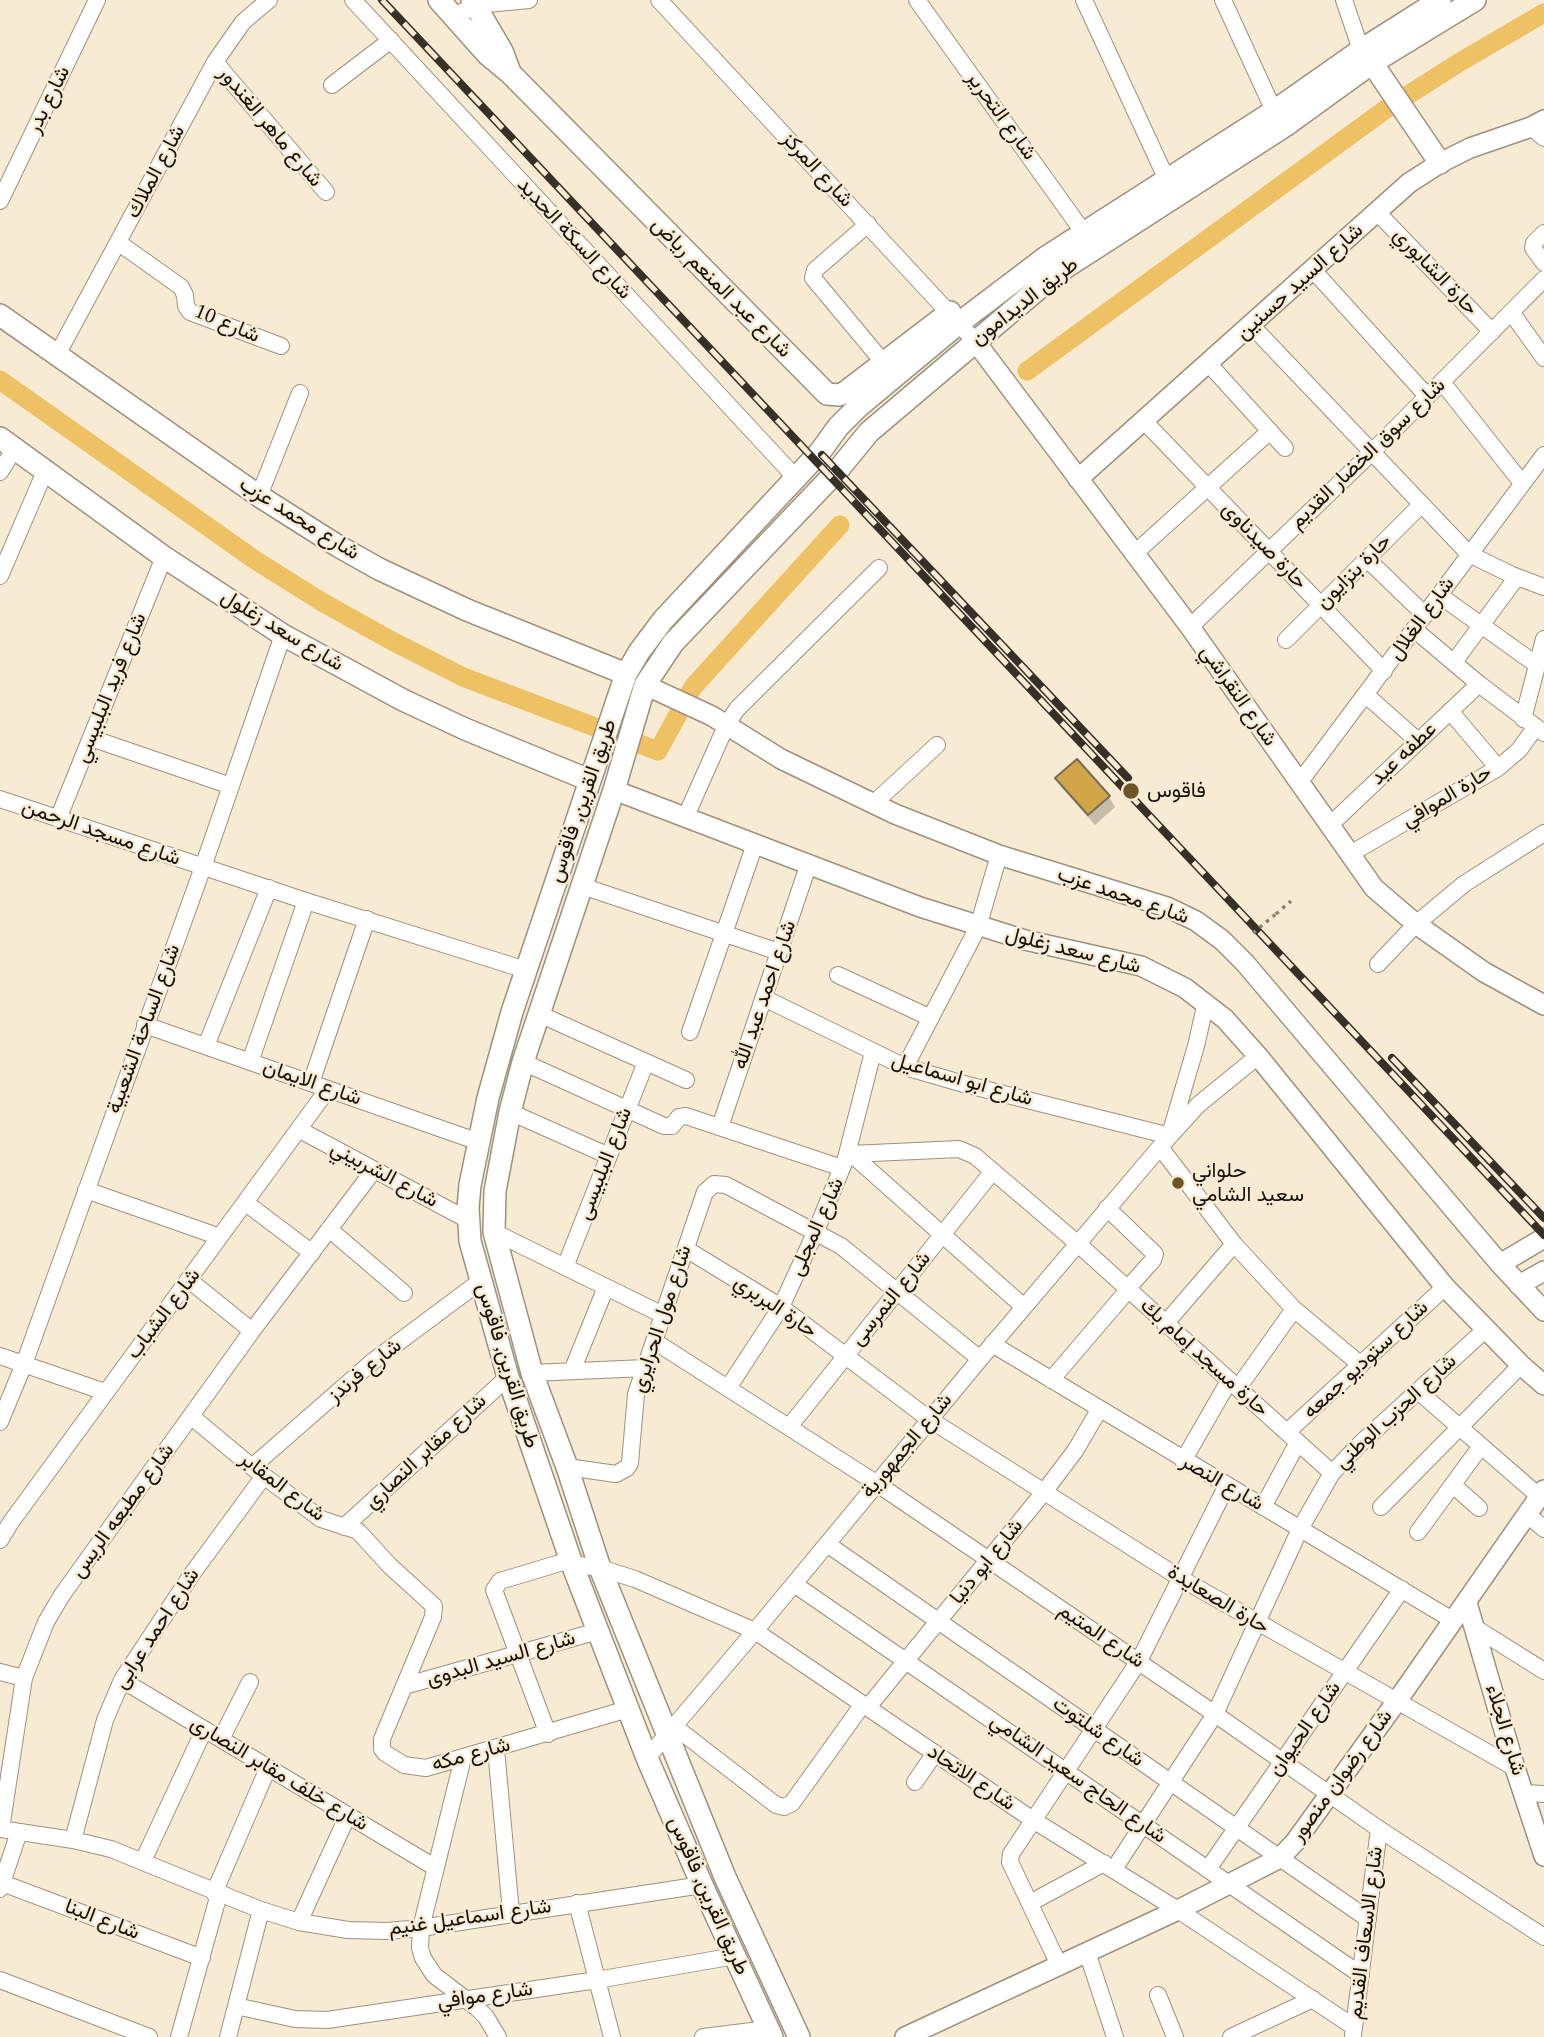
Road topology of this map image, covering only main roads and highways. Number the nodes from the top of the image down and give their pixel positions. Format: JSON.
{"nodes":[{"id":1,"x":439,"y":0,"type":"edge"},
{"id":2,"x":1440,"y":0,"type":"edge"},
{"id":3,"x":1475,"y":0,"type":"edge"},
{"id":4,"x":474,"y":2,"type":"edge"},
{"id":5,"x":1371,"y":63,"type":"junction"},
{"id":6,"x":510,"y":74,"type":"junction"},
{"id":7,"x":1440,"y":163,"type":"road end"},
{"id":8,"x":1051,"y":265,"type":"junction"},
{"id":9,"x":0,"y":315,"type":"edge"},
{"id":10,"x":955,"y":317,"type":"junction"},
{"id":11,"x":8,"y":443,"type":"edge"},
{"id":12,"x":719,"y":560,"type":"junction"},
{"id":13,"x":736,"y":577,"type":"junction"},
{"id":14,"x":626,"y":674,"type":"junction"},
{"id":15,"x":649,"y":693,"type":"joint"},
{"id":16,"x":589,"y":780,"type":"junction"},
{"id":17,"x":770,"y":2033,"type":"edge"},
{"id":18,"x":799,"y":2037,"type":"edge"}],
"edges":[{"from":1,"to":6,"type":"main road","name":"شارع عبد المنعم رياض"},
{"from":2,"to":5,"type":"main road","name":"طريق الديدامون"},
{"from":3,"to":5,"type":"main road","name":"طريق الديدامون"},
{"from":4,"to":6,"type":"main road","name":"شارع عبد المنعم رياض"},
{"from":5,"to":7,"type":"main road"},
{"from":5,"to":8,"type":"main road","name":"طريق الديدامون"},
{"from":5,"to":8,"type":"main road","name":"طريق الديدامون"},
{"from":6,"to":10,"type":"main road","name":"شارع عبد المنعم رياض"},
{"from":8,"to":10,"type":"main road","name":"طريق الديدامون"},
{"from":8,"to":13,"type":"main road","name":"طريق الديدامون"},
{"from":9,"to":14,"type":"main road","name":"شارع محمد عزب"},
{"from":10,"to":12,"type":"main road","name":"طريق الديدامون"},
{"from":11,"to":16,"type":"main road","name":"شارع سعد زغلول"},
{"from":12,"to":13,"type":"main road"},
{"from":12,"to":14,"type":"main road","name":"طريق الديدامون"},
{"from":13,"to":15,"type":"main road","name":"طريق الديدامون"},
{"from":14,"to":16,"type":"main road","name":"طريق القرين, فاقوس"},
{"from":15,"to":18,"type":"main road","name":"طريق القرين, فاقوس"},
{"from":16,"to":17,"type":"main road","name":"طريق القرين, فاقوس"}]}
